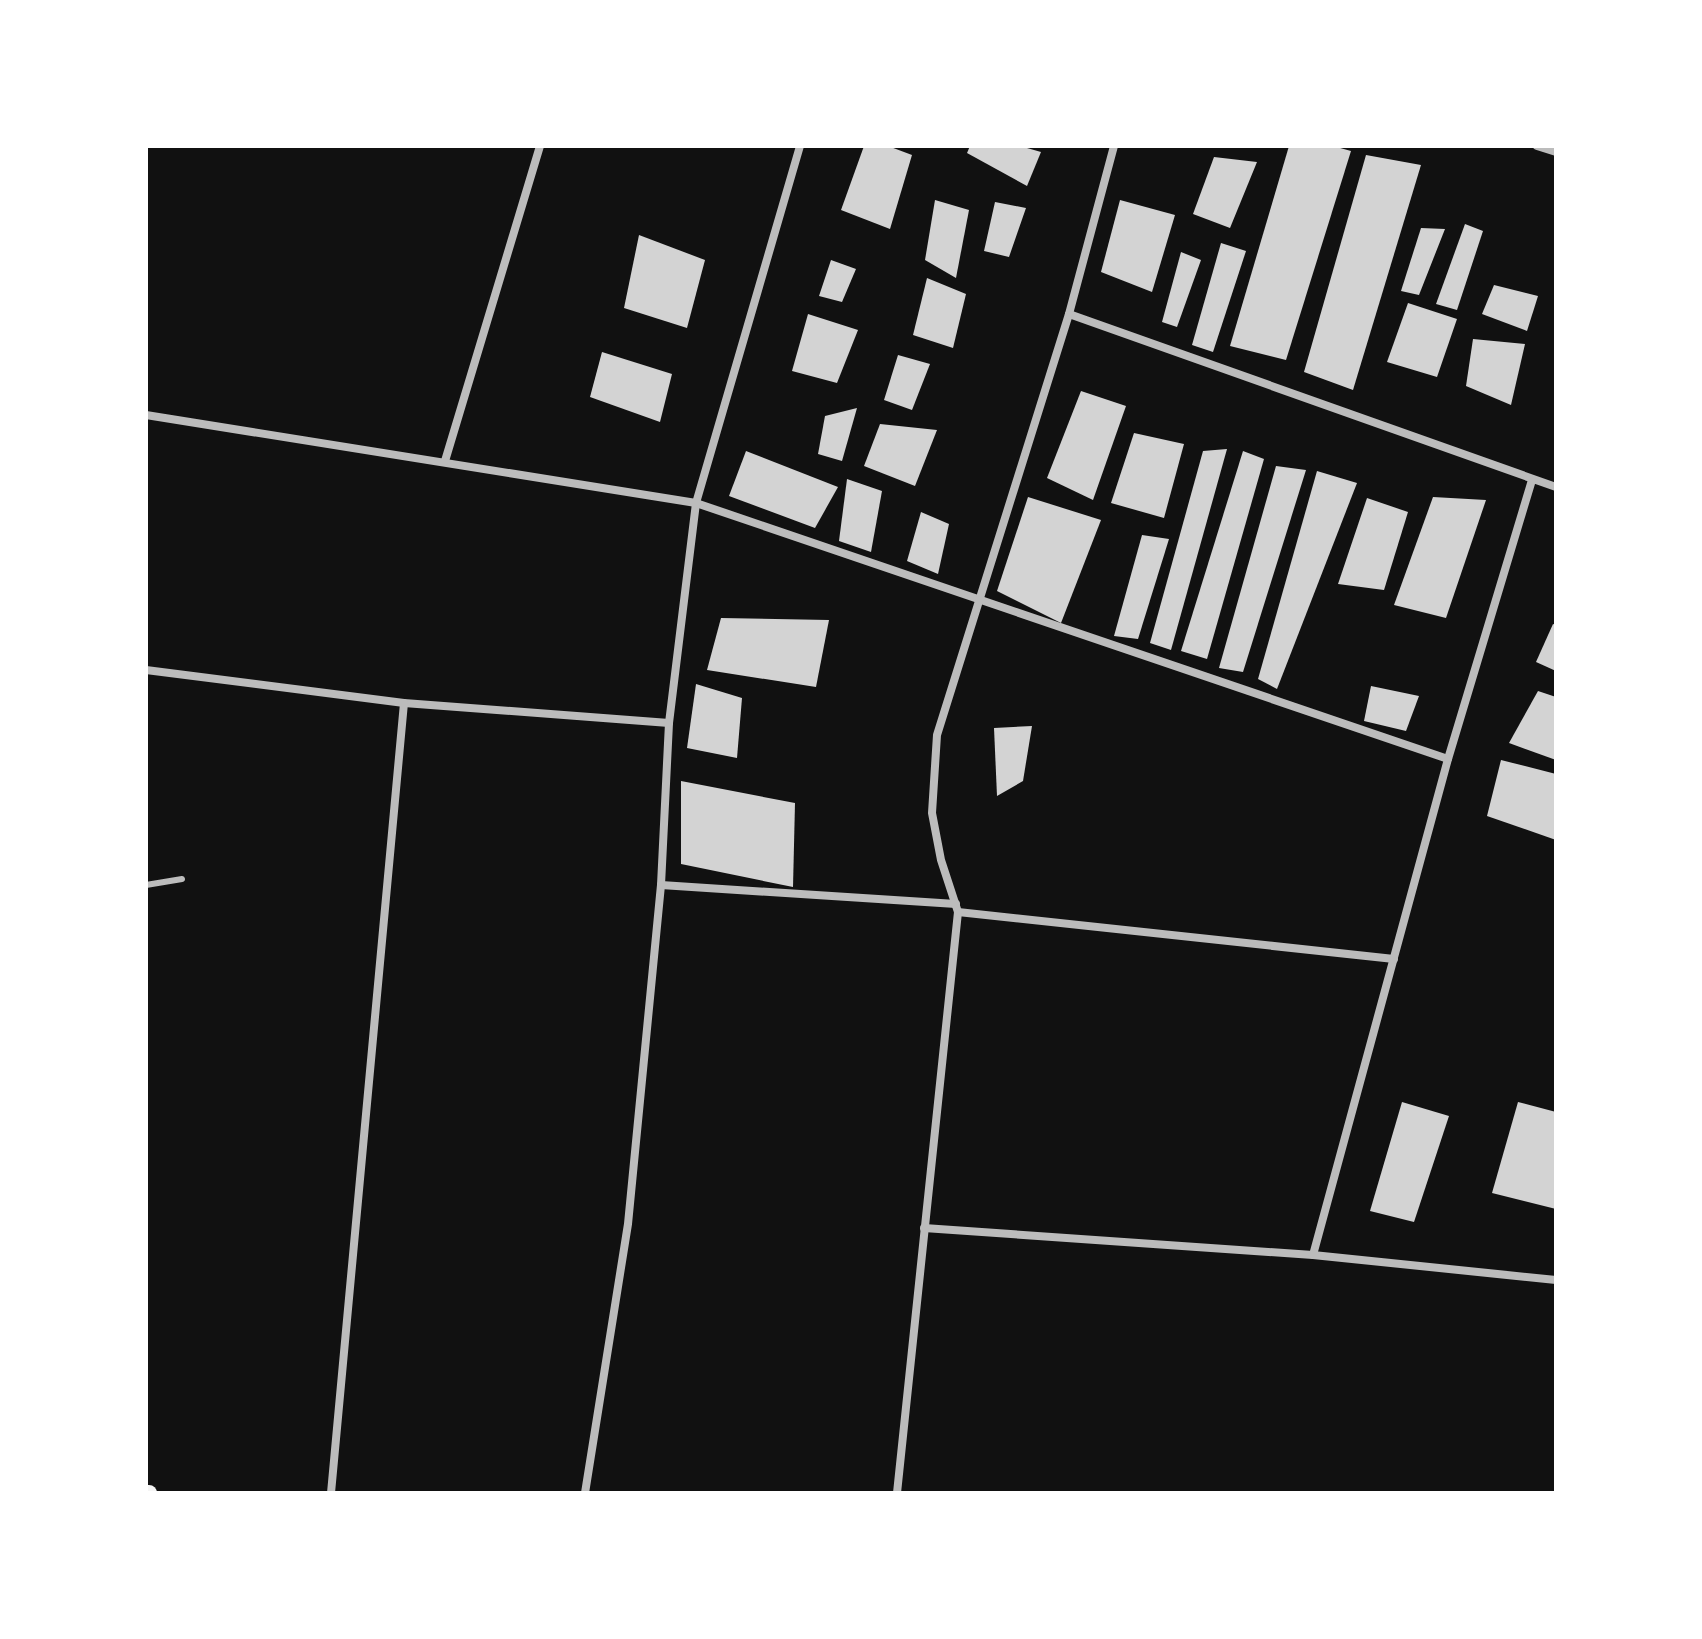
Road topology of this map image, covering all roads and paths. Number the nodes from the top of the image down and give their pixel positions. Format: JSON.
{"nodes":[{"id":1,"x":540,"y":146,"type":"edge"},
{"id":2,"x":800,"y":146,"type":"edge"},
{"id":3,"x":1114,"y":146,"type":"edge"},
{"id":4,"x":1537,"y":146,"type":"edge"},
{"id":5,"x":1556,"y":152,"type":"edge"},
{"id":6,"x":1069,"y":314,"type":"junction"},
{"id":7,"x":146,"y":415,"type":"edge"},
{"id":8,"x":445,"y":461,"type":"junction"},
{"id":9,"x":1532,"y":480,"type":"junction"},
{"id":10,"x":1556,"y":487,"type":"edge"},
{"id":11,"x":696,"y":503,"type":"junction"},
{"id":12,"x":978,"y":597,"type":"junction"},
{"id":13,"x":146,"y":670,"type":"edge"},
{"id":14,"x":404,"y":703,"type":"junction"},
{"id":15,"x":669,"y":723,"type":"junction"},
{"id":16,"x":1448,"y":759,"type":"junction"},
{"id":17,"x":182,"y":879,"type":"dead end"},
{"id":18,"x":146,"y":885,"type":"edge"},
{"id":19,"x":661,"y":885,"type":"junction"},
{"id":20,"x":957,"y":908,"type":"junction"},
{"id":21,"x":1394,"y":959,"type":"junction"},
{"id":22,"x":924,"y":1228,"type":"junction"},
{"id":23,"x":1313,"y":1255,"type":"junction"},
{"id":24,"x":1556,"y":1280,"type":"edge"},
{"id":25,"x":331,"y":1493,"type":"edge"},
{"id":26,"x":585,"y":1493,"type":"edge"},
{"id":27,"x":897,"y":1493,"type":"edge"}],
"edges":[{"from":1,"to":8,"type":"street"},
{"from":2,"to":11,"type":"street"},
{"from":3,"to":6,"type":"street"},
{"from":4,"to":5,"type":"street"},
{"from":6,"to":9,"type":"street"},
{"from":6,"to":12,"type":"street"},
{"from":7,"to":8,"type":"street"},
{"from":8,"to":11,"type":"street"},
{"from":9,"to":10,"type":"street"},
{"from":9,"to":16,"type":"street"},
{"from":11,"to":12,"type":"street"},
{"from":11,"to":15,"type":"street"},
{"from":12,"to":16,"type":"street"},
{"from":12,"to":20,"type":"street"},
{"from":13,"to":14,"type":"street"},
{"from":14,"to":15,"type":"street"},
{"from":14,"to":25,"type":"street"},
{"from":15,"to":19,"type":"street"},
{"from":16,"to":21,"type":"street"},
{"from":17,"to":18,"type":"lane"},
{"from":19,"to":20,"type":"street"},
{"from":19,"to":26,"type":"street"},
{"from":20,"to":21,"type":"street"},
{"from":20,"to":22,"type":"street"},
{"from":21,"to":23,"type":"street"},
{"from":22,"to":23,"type":"street"},
{"from":22,"to":27,"type":"street"},
{"from":23,"to":24,"type":"street"}]}
